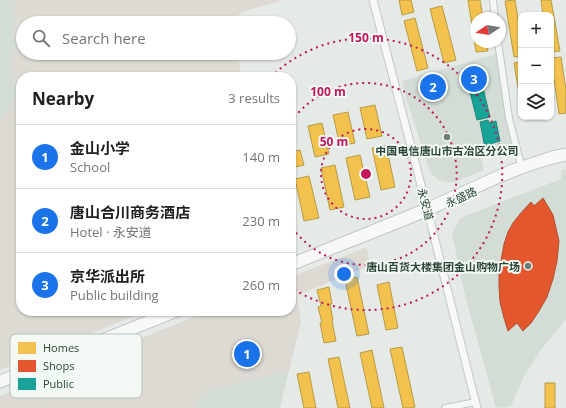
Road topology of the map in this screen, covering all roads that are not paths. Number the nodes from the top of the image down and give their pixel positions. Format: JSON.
{"nodes":[{"id":1,"x":373,"y":0,"type":"edge"},
{"id":2,"x":493,"y":0,"type":"edge"},
{"id":3,"x":494,"y":12,"type":"edge"},
{"id":4,"x":499,"y":48,"type":"edge"},
{"id":5,"x":566,"y":152,"type":"edge"},
{"id":6,"x":566,"y":157,"type":"edge"},
{"id":7,"x":522,"y":165,"type":"junction"},
{"id":8,"x":427,"y":209,"type":"junction"},
{"id":9,"x":296,"y":260,"type":"edge"},
{"id":10,"x":296,"y":265,"type":"edge"},
{"id":11,"x":156,"y":316,"type":"edge"},
{"id":12,"x":170,"y":316,"type":"edge"},
{"id":13,"x":111,"y":334,"type":"edge"},
{"id":14,"x":125,"y":334,"type":"edge"},
{"id":15,"x":10,"y":375,"type":"edge"},
{"id":16,"x":0,"y":379,"type":"edge"},
{"id":17,"x":10,"y":380,"type":"edge"},
{"id":18,"x":0,"y":384,"type":"edge"},
{"id":19,"x":477,"y":405,"type":"edge"},
{"id":20,"x":445,"y":408,"type":"edge"}],
"edges":[{"from":1,"to":8,"type":"main road","name":"永安道"},
{"from":2,"to":3,"type":"street"},
{"from":4,"to":7,"type":"street"},
{"from":5,"to":7,"type":"main road","name":"永盛路"},
{"from":6,"to":8,"type":"main road","name":"永盛路"},
{"from":7,"to":8,"type":"main road","name":"永盛路"},
{"from":8,"to":9,"type":"main road","name":"永盛路"},
{"from":8,"to":10,"type":"main road","name":"永盛路"},
{"from":8,"to":19,"type":"main road","name":"永安道"},
{"from":11,"to":13,"type":"main road"},
{"from":12,"to":14,"type":"main road"},
{"from":15,"to":16,"type":"main road"},
{"from":17,"to":18,"type":"main road"},
{"from":19,"to":20,"type":"street"}]}
